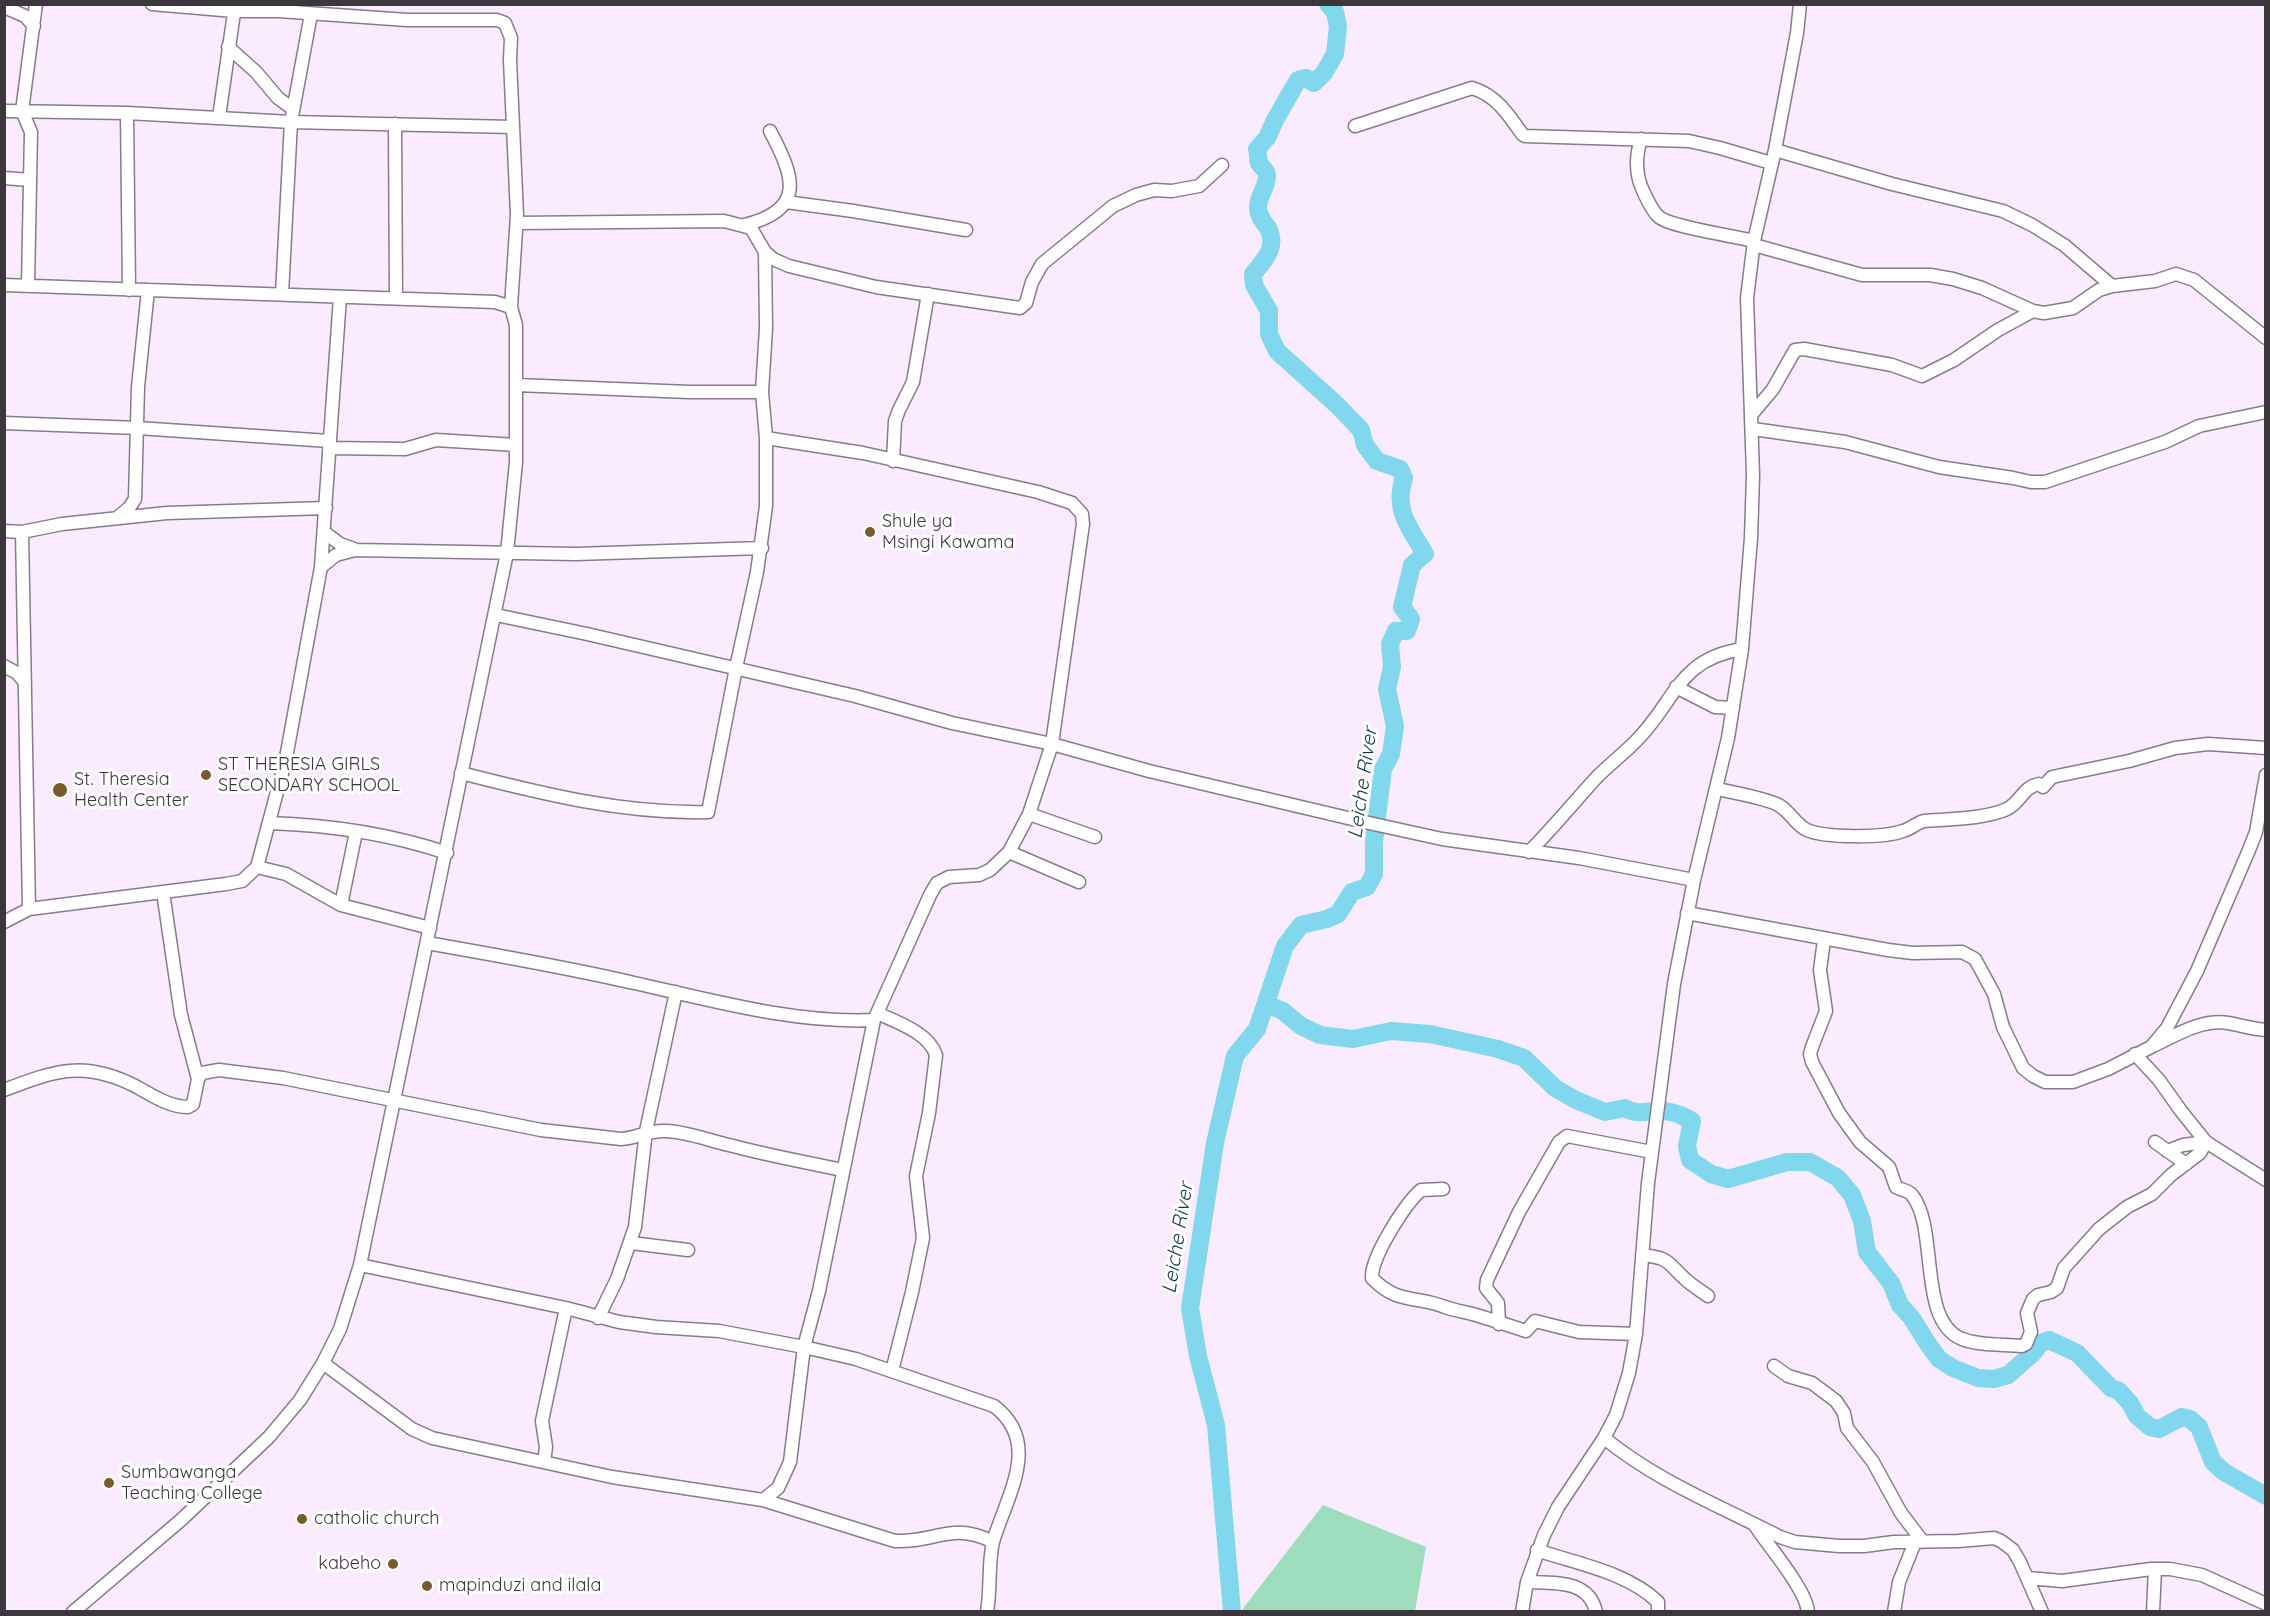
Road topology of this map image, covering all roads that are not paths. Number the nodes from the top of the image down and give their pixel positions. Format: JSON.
{"nodes":[{"id":1,"x":36,"y":4,"type":"edge"},
{"id":2,"x":152,"y":4,"type":"edge"},
{"id":3,"x":1800,"y":4,"type":"edge"},
{"id":4,"x":4,"y":7,"type":"edge"},
{"id":5,"x":234,"y":8,"type":"edge"},
{"id":6,"x":311,"y":14,"type":"junction"},
{"id":7,"x":34,"y":26,"type":"junction"},
{"id":8,"x":228,"y":47,"type":"junction"},
{"id":9,"x":293,"y":109,"type":"junction"},
{"id":10,"x":4,"y":111,"type":"edge"},
{"id":11,"x":22,"y":111,"type":"junction"},
{"id":12,"x":47,"y":112,"type":"junction"},
{"id":13,"x":127,"y":113,"type":"junction"},
{"id":14,"x":219,"y":117,"type":"junction"},
{"id":15,"x":291,"y":122,"type":"junction"},
{"id":16,"x":395,"y":124,"type":"junction"},
{"id":17,"x":1355,"y":126,"type":"dead end"},
{"id":18,"x":513,"y":127,"type":"junction"},
{"id":19,"x":770,"y":131,"type":"dead end"},
{"id":20,"x":31,"y":132,"type":"junction"},
{"id":21,"x":1641,"y":139,"type":"junction"},
{"id":22,"x":1774,"y":150,"type":"junction"},
{"id":23,"x":1771,"y":163,"type":"junction"},
{"id":24,"x":1222,"y":165,"type":"dead end"},
{"id":25,"x":4,"y":178,"type":"edge"},
{"id":26,"x":30,"y":180,"type":"junction"},
{"id":27,"x":786,"y":202,"type":"junction"},
{"id":28,"x":517,"y":223,"type":"junction"},
{"id":29,"x":744,"y":225,"type":"junction"},
{"id":30,"x":966,"y":230,"type":"dead end"},
{"id":31,"x":1754,"y":243,"type":"junction"},
{"id":32,"x":765,"y":252,"type":"junction"},
{"id":33,"x":4,"y":285,"type":"edge"},
{"id":34,"x":28,"y":285,"type":"junction"},
{"id":35,"x":2112,"y":286,"type":"junction"},
{"id":36,"x":129,"y":290,"type":"junction"},
{"id":37,"x":148,"y":290,"type":"junction"},
{"id":38,"x":282,"y":294,"type":"junction"},
{"id":39,"x":928,"y":294,"type":"junction"},
{"id":40,"x":340,"y":297,"type":"junction"},
{"id":41,"x":396,"y":298,"type":"junction"},
{"id":42,"x":511,"y":307,"type":"junction"},
{"id":43,"x":2033,"y":311,"type":"junction"},
{"id":44,"x":2265,"y":338,"type":"edge"},
{"id":45,"x":517,"y":385,"type":"junction"},
{"id":46,"x":762,"y":392,"type":"junction"},
{"id":47,"x":2265,"y":412,"type":"edge"},
{"id":48,"x":1752,"y":414,"type":"junction"},
{"id":49,"x":4,"y":423,"type":"edge"},
{"id":50,"x":138,"y":428,"type":"junction"},
{"id":51,"x":1753,"y":429,"type":"junction"},
{"id":52,"x":766,"y":438,"type":"junction"},
{"id":53,"x":329,"y":444,"type":"junction"},
{"id":54,"x":516,"y":445,"type":"junction"},
{"id":55,"x":893,"y":460,"type":"junction"},
{"id":56,"x":135,"y":499,"type":"junction"},
{"id":57,"x":326,"y":508,"type":"junction"},
{"id":58,"x":148,"y":514,"type":"junction"},
{"id":59,"x":118,"y":517,"type":"junction"},
{"id":60,"x":4,"y":531,"type":"edge"},
{"id":61,"x":22,"y":532,"type":"junction"},
{"id":62,"x":324,"y":532,"type":"junction"},
{"id":63,"x":762,"y":548,"type":"junction"},
{"id":64,"x":355,"y":550,"type":"junction"},
{"id":65,"x":507,"y":553,"type":"junction"},
{"id":66,"x":321,"y":567,"type":"junction"},
{"id":67,"x":496,"y":615,"type":"junction"},
{"id":68,"x":1742,"y":649,"type":"junction"},
{"id":69,"x":4,"y":666,"type":"edge"},
{"id":70,"x":736,"y":668,"type":"junction"},
{"id":71,"x":24,"y":681,"type":"junction"},
{"id":72,"x":1676,"y":687,"type":"junction"},
{"id":73,"x":1733,"y":708,"type":"junction"},
{"id":74,"x":1052,"y":744,"type":"junction"},
{"id":75,"x":2265,"y":748,"type":"edge"},
{"id":76,"x":461,"y":773,"type":"junction"},
{"id":77,"x":2265,"y":775,"type":"edge"},
{"id":78,"x":1717,"y":789,"type":"junction"},
{"id":79,"x":1029,"y":814,"type":"junction"},
{"id":80,"x":269,"y":823,"type":"junction"},
{"id":81,"x":356,"y":832,"type":"junction"},
{"id":82,"x":1095,"y":837,"type":"dead end"},
{"id":83,"x":1009,"y":852,"type":"junction"},
{"id":84,"x":1529,"y":852,"type":"junction"},
{"id":85,"x":447,"y":853,"type":"junction"},
{"id":86,"x":257,"y":867,"type":"junction"},
{"id":87,"x":1694,"y":880,"type":"junction"},
{"id":88,"x":1079,"y":882,"type":"dead end"},
{"id":89,"x":163,"y":892,"type":"junction"},
{"id":90,"x":341,"y":905,"type":"junction"},
{"id":91,"x":29,"y":909,"type":"junction"},
{"id":92,"x":1687,"y":913,"type":"junction"},
{"id":93,"x":4,"y":922,"type":"edge"},
{"id":94,"x":430,"y":928,"type":"junction"},
{"id":95,"x":1824,"y":940,"type":"junction"},
{"id":96,"x":427,"y":943,"type":"junction"},
{"id":97,"x":676,"y":992,"type":"junction"},
{"id":98,"x":875,"y":1017,"type":"junction"},
{"id":99,"x":2265,"y":1030,"type":"edge"},
{"id":100,"x":2151,"y":1047,"type":"junction"},
{"id":101,"x":2135,"y":1054,"type":"junction"},
{"id":102,"x":198,"y":1079,"type":"junction"},
{"id":103,"x":4,"y":1090,"type":"edge"},
{"id":104,"x":393,"y":1101,"type":"junction"},
{"id":105,"x":646,"y":1131,"type":"junction"},
{"id":106,"x":2155,"y":1142,"type":"dead end"},
{"id":107,"x":2206,"y":1142,"type":"junction"},
{"id":108,"x":2167,"y":1150,"type":"junction"},
{"id":109,"x":1652,"y":1152,"type":"junction"},
{"id":110,"x":2186,"y":1164,"type":"junction"},
{"id":111,"x":842,"y":1170,"type":"junction"},
{"id":112,"x":2265,"y":1180,"type":"edge"},
{"id":113,"x":1443,"y":1189,"type":"dead end"},
{"id":114,"x":631,"y":1243,"type":"junction"},
{"id":115,"x":688,"y":1250,"type":"dead end"},
{"id":116,"x":1642,"y":1255,"type":"junction"},
{"id":117,"x":360,"y":1265,"type":"junction"},
{"id":118,"x":1708,"y":1296,"type":"dead end"},
{"id":119,"x":566,"y":1308,"type":"junction"},
{"id":120,"x":598,"y":1318,"type":"junction"},
{"id":121,"x":1499,"y":1324,"type":"junction"},
{"id":122,"x":1636,"y":1334,"type":"junction"},
{"id":123,"x":804,"y":1347,"type":"junction"},
{"id":124,"x":323,"y":1363,"type":"junction"},
{"id":125,"x":1774,"y":1366,"type":"dead end"},
{"id":126,"x":891,"y":1371,"type":"junction"},
{"id":127,"x":1604,"y":1438,"type":"junction"},
{"id":128,"x":544,"y":1462,"type":"junction"},
{"id":129,"x":763,"y":1500,"type":"junction"},
{"id":130,"x":1753,"y":1522,"type":"junction"},
{"id":131,"x":993,"y":1542,"type":"junction"},
{"id":132,"x":1919,"y":1542,"type":"junction"},
{"id":133,"x":1537,"y":1550,"type":"junction"},
{"id":134,"x":2155,"y":1569,"type":"junction"},
{"id":135,"x":2028,"y":1578,"type":"junction"},
{"id":136,"x":1527,"y":1582,"type":"junction"},
{"id":137,"x":2265,"y":1604,"type":"edge"},
{"id":138,"x":74,"y":1611,"type":"edge"},
{"id":139,"x":987,"y":1611,"type":"edge"},
{"id":140,"x":1522,"y":1611,"type":"edge"},
{"id":141,"x":1596,"y":1611,"type":"edge"},
{"id":142,"x":1658,"y":1611,"type":"edge"},
{"id":143,"x":1808,"y":1611,"type":"edge"},
{"id":144,"x":1894,"y":1611,"type":"edge"},
{"id":145,"x":2042,"y":1611,"type":"edge"},
{"id":146,"x":2153,"y":1611,"type":"edge"}],
"edges":[{"from":1,"to":7,"type":"street"},
{"from":2,"to":5,"type":"street"},
{"from":3,"to":22,"type":"street"},
{"from":4,"to":7,"type":"street"},
{"from":5,"to":6,"type":"street"},
{"from":5,"to":8,"type":"street"},
{"from":6,"to":9,"type":"street"},
{"from":6,"to":18,"type":"street"},
{"from":7,"to":11,"type":"street"},
{"from":8,"to":9,"type":"street"},
{"from":8,"to":14,"type":"street"},
{"from":9,"to":15,"type":"street"},
{"from":10,"to":11,"type":"street"},
{"from":11,"to":12,"type":"street"},
{"from":11,"to":20,"type":"street"},
{"from":12,"to":13,"type":"street"},
{"from":12,"to":20,"type":"street"},
{"from":13,"to":14,"type":"street"},
{"from":13,"to":36,"type":"street"},
{"from":14,"to":15,"type":"street"},
{"from":15,"to":16,"type":"street"},
{"from":15,"to":38,"type":"street"},
{"from":16,"to":18,"type":"street"},
{"from":16,"to":41,"type":"street"},
{"from":17,"to":21,"type":"street"},
{"from":18,"to":28,"type":"street"},
{"from":19,"to":27,"type":"street"},
{"from":20,"to":26,"type":"street"},
{"from":21,"to":23,"type":"street"},
{"from":21,"to":31,"type":"street"},
{"from":22,"to":23,"type":"street"},
{"from":22,"to":35,"type":"street"},
{"from":23,"to":31,"type":"street"},
{"from":24,"to":39,"type":"street"},
{"from":25,"to":26,"type":"street"},
{"from":26,"to":34,"type":"street"},
{"from":27,"to":29,"type":"street"},
{"from":27,"to":30,"type":"street"},
{"from":28,"to":29,"type":"street"},
{"from":28,"to":42,"type":"street"},
{"from":29,"to":32,"type":"street"},
{"from":31,"to":43,"type":"street"},
{"from":31,"to":48,"type":"street"},
{"from":32,"to":39,"type":"street"},
{"from":32,"to":46,"type":"street"},
{"from":33,"to":34,"type":"street"},
{"from":34,"to":36,"type":"street"},
{"from":35,"to":43,"type":"street"},
{"from":35,"to":44,"type":"street"},
{"from":36,"to":37,"type":"street"},
{"from":37,"to":38,"type":"street"},
{"from":37,"to":50,"type":"street"},
{"from":38,"to":40,"type":"street"},
{"from":39,"to":55,"type":"street"},
{"from":40,"to":41,"type":"street"},
{"from":40,"to":53,"type":"street"},
{"from":41,"to":42,"type":"street"},
{"from":42,"to":45,"type":"street"},
{"from":43,"to":48,"type":"street"},
{"from":45,"to":46,"type":"street"},
{"from":45,"to":54,"type":"street"},
{"from":46,"to":52,"type":"street"},
{"from":47,"to":51,"type":"street"},
{"from":48,"to":51,"type":"street"},
{"from":49,"to":50,"type":"street"},
{"from":50,"to":53,"type":"street"},
{"from":50,"to":56,"type":"street"},
{"from":51,"to":68,"type":"street"},
{"from":52,"to":55,"type":"street"},
{"from":52,"to":63,"type":"street"},
{"from":53,"to":54,"type":"street"},
{"from":53,"to":57,"type":"street"},
{"from":54,"to":65,"type":"street"},
{"from":55,"to":74,"type":"street"},
{"from":56,"to":58,"type":"street"},
{"from":56,"to":59,"type":"street"},
{"from":57,"to":58,"type":"street"},
{"from":57,"to":62,"type":"street"},
{"from":58,"to":59,"type":"street"},
{"from":59,"to":61,"type":"street"},
{"from":60,"to":61,"type":"street"},
{"from":61,"to":71,"type":"street"},
{"from":62,"to":64,"type":"street"},
{"from":62,"to":66,"type":"street"},
{"from":63,"to":65,"type":"street"},
{"from":63,"to":70,"type":"street"},
{"from":64,"to":65,"type":"street"},
{"from":64,"to":66,"type":"street"},
{"from":65,"to":67,"type":"street"},
{"from":66,"to":80,"type":"street"},
{"from":67,"to":70,"type":"street"},
{"from":67,"to":76,"type":"street"},
{"from":68,"to":72,"type":"street"},
{"from":68,"to":73,"type":"street"},
{"from":69,"to":71,"type":"street"},
{"from":70,"to":74,"type":"street"},
{"from":70,"to":76,"type":"street"},
{"from":71,"to":91,"type":"street"},
{"from":72,"to":73,"type":"street"},
{"from":72,"to":84,"type":"street"},
{"from":73,"to":78,"type":"street"},
{"from":74,"to":79,"type":"street"},
{"from":74,"to":84,"type":"street"},
{"from":75,"to":78,"type":"street"},
{"from":76,"to":85,"type":"street"},
{"from":77,"to":100,"type":"street"},
{"from":78,"to":87,"type":"street"},
{"from":79,"to":82,"type":"street"},
{"from":79,"to":83,"type":"street"},
{"from":80,"to":81,"type":"street"},
{"from":80,"to":86,"type":"street"},
{"from":81,"to":85,"type":"street"},
{"from":81,"to":90,"type":"street"},
{"from":83,"to":88,"type":"street"},
{"from":83,"to":98,"type":"street"},
{"from":84,"to":87,"type":"street"},
{"from":85,"to":94,"type":"street"},
{"from":86,"to":89,"type":"street"},
{"from":86,"to":90,"type":"street"},
{"from":87,"to":92,"type":"street"},
{"from":89,"to":91,"type":"street"},
{"from":89,"to":102,"type":"street"},
{"from":90,"to":94,"type":"street"},
{"from":91,"to":93,"type":"street"},
{"from":92,"to":95,"type":"street"},
{"from":92,"to":109,"type":"street"},
{"from":94,"to":96,"type":"street"},
{"from":95,"to":101,"type":"street"},
{"from":95,"to":110,"type":"street"},
{"from":96,"to":97,"type":"street"},
{"from":96,"to":104,"type":"street"},
{"from":97,"to":98,"type":"street"},
{"from":97,"to":105,"type":"street"},
{"from":98,"to":111,"type":"street"},
{"from":98,"to":126,"type":"street"},
{"from":99,"to":100,"type":"street"},
{"from":100,"to":101,"type":"street"},
{"from":101,"to":107,"type":"street"},
{"from":102,"to":103,"type":"street"},
{"from":102,"to":104,"type":"street"},
{"from":104,"to":105,"type":"street"},
{"from":104,"to":117,"type":"street"},
{"from":105,"to":111,"type":"street"},
{"from":105,"to":114,"type":"street"},
{"from":106,"to":108,"type":"street"},
{"from":107,"to":108,"type":"street"},
{"from":107,"to":110,"type":"street"},
{"from":107,"to":112,"type":"street"},
{"from":108,"to":110,"type":"street"},
{"from":109,"to":116,"type":"street"},
{"from":109,"to":121,"type":"street"},
{"from":111,"to":123,"type":"street"},
{"from":113,"to":121,"type":"street"},
{"from":114,"to":115,"type":"street"},
{"from":114,"to":120,"type":"street"},
{"from":116,"to":118,"type":"street"},
{"from":116,"to":122,"type":"street"},
{"from":117,"to":119,"type":"street"},
{"from":117,"to":124,"type":"street"},
{"from":119,"to":120,"type":"street"},
{"from":119,"to":128,"type":"street"},
{"from":120,"to":123,"type":"street"},
{"from":121,"to":122,"type":"street"},
{"from":122,"to":127,"type":"street"},
{"from":123,"to":126,"type":"street"},
{"from":123,"to":129,"type":"street"},
{"from":124,"to":128,"type":"street"},
{"from":124,"to":138,"type":"street"},
{"from":125,"to":132,"type":"street"},
{"from":126,"to":131,"type":"street"},
{"from":127,"to":130,"type":"street"},
{"from":127,"to":133,"type":"street"},
{"from":128,"to":129,"type":"street"},
{"from":129,"to":131,"type":"street"},
{"from":130,"to":132,"type":"street"},
{"from":130,"to":143,"type":"street"},
{"from":131,"to":139,"type":"street"},
{"from":132,"to":135,"type":"street"},
{"from":132,"to":144,"type":"street"},
{"from":133,"to":136,"type":"street"},
{"from":133,"to":142,"type":"street"},
{"from":134,"to":135,"type":"street"},
{"from":134,"to":137,"type":"street"},
{"from":134,"to":146,"type":"street"},
{"from":135,"to":145,"type":"street"},
{"from":136,"to":140,"type":"street"},
{"from":136,"to":141,"type":"street"}]}
